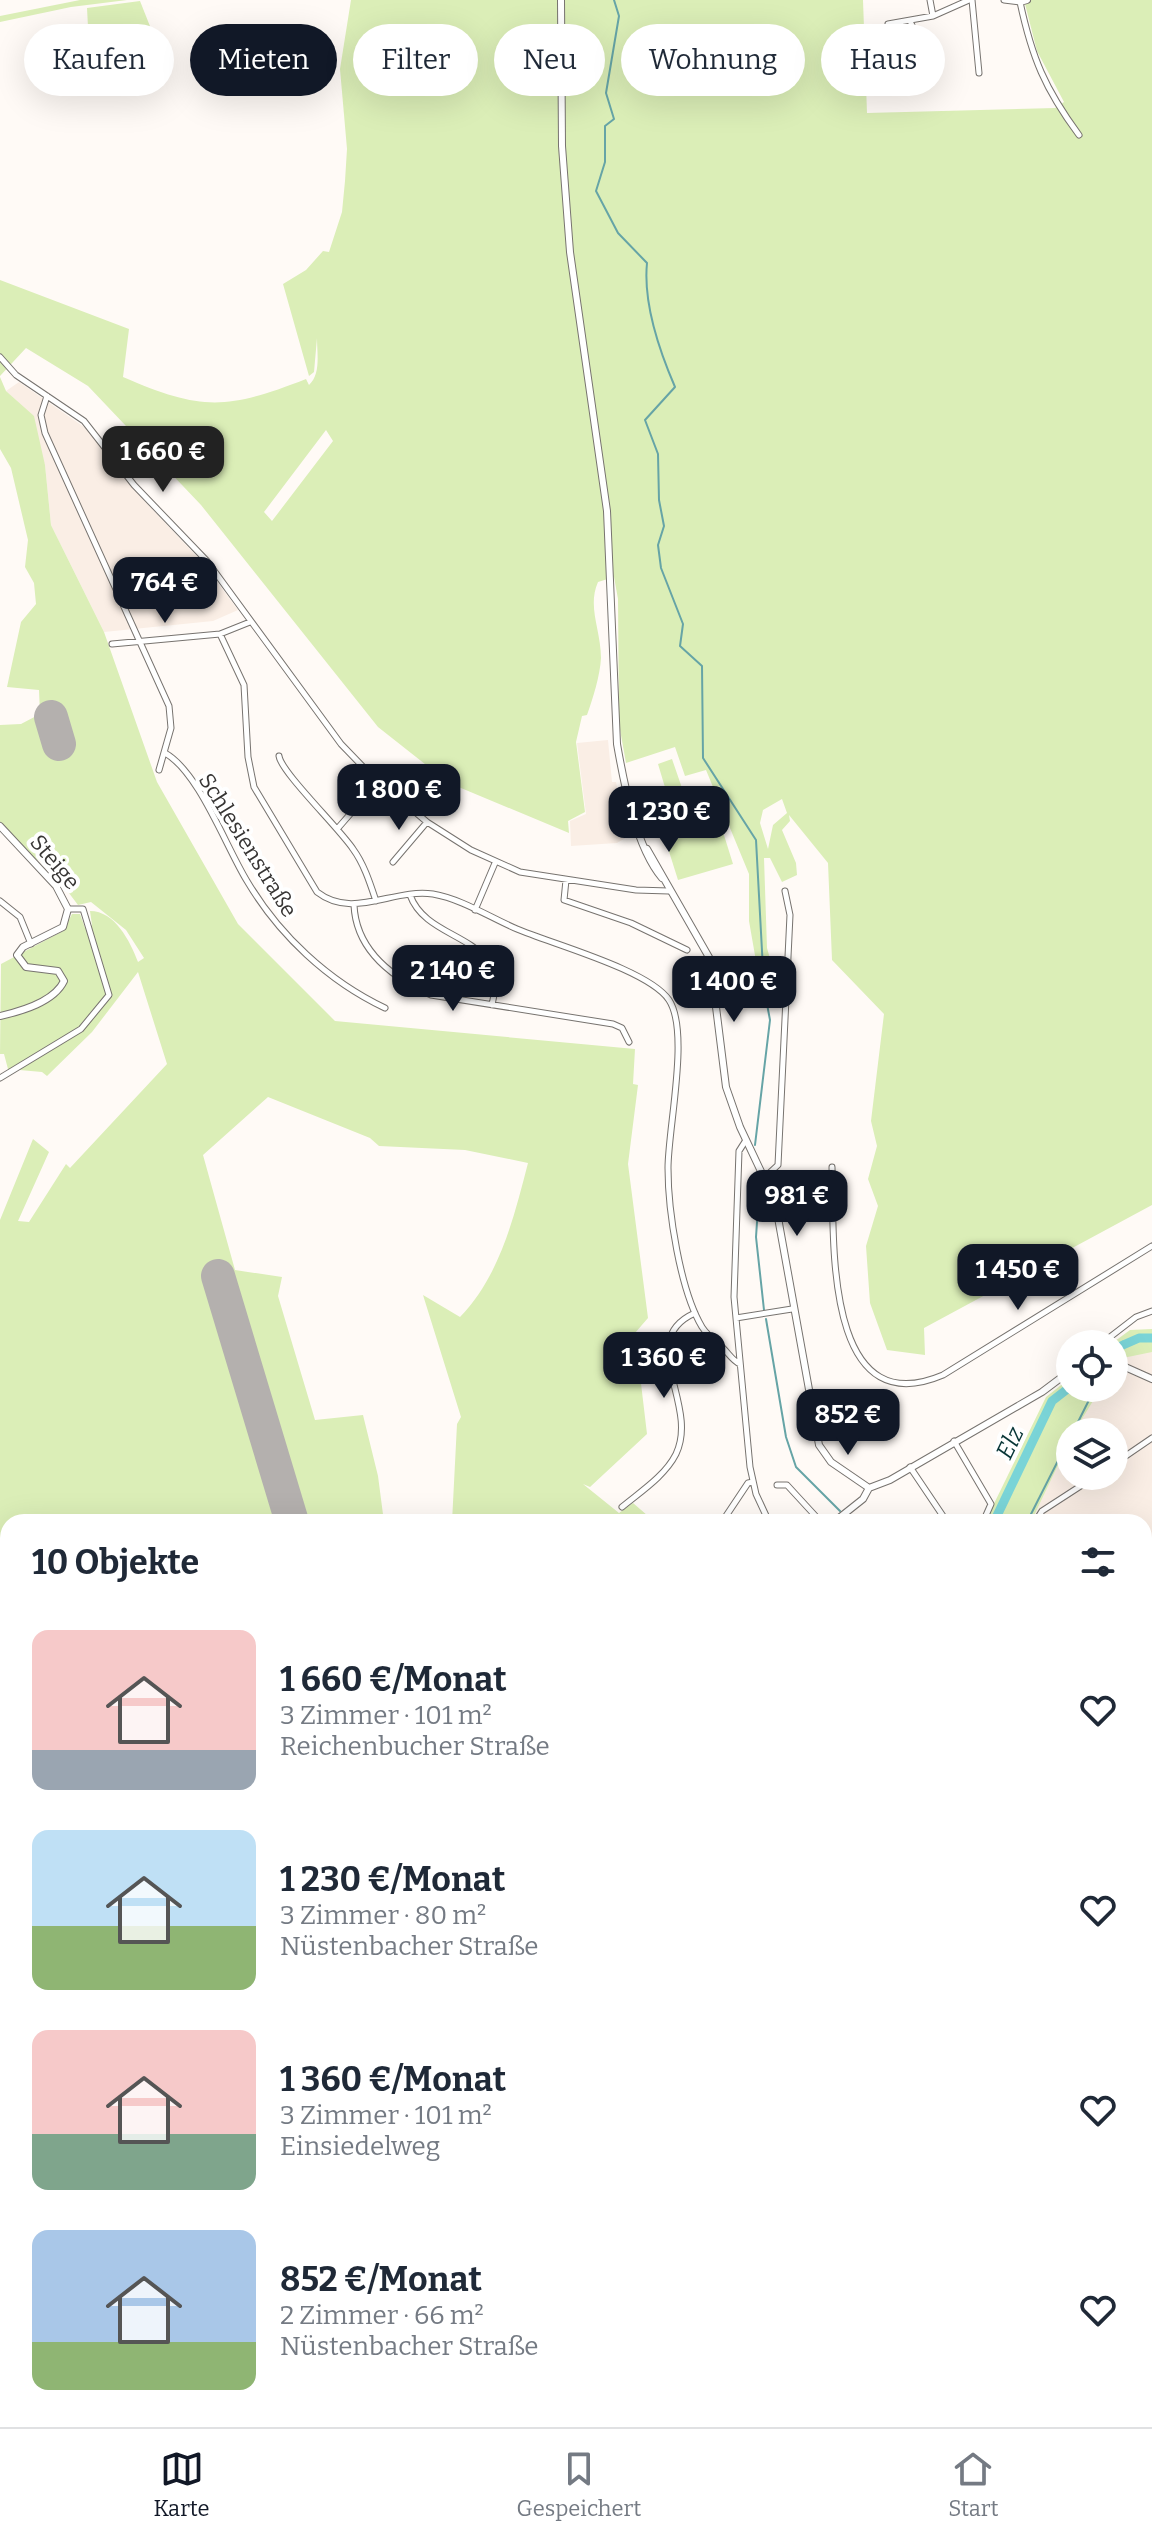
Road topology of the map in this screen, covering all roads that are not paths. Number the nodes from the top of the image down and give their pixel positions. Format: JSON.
{"nodes":[{"id":1,"x":561,"y":0,"type":"edge"},
{"id":2,"x":930,"y":0,"type":"edge"},
{"id":3,"x":971,"y":0,"type":"edge"},
{"id":4,"x":1004,"y":0,"type":"edge"},
{"id":5,"x":1024,"y":1,"type":"edge"},
{"id":6,"x":933,"y":16,"type":"junction"},
{"id":7,"x":910,"y":21,"type":"junction"},
{"id":8,"x":888,"y":24,"type":"dead end"},
{"id":9,"x":911,"y":24,"type":"edge"},
{"id":10,"x":979,"y":73,"type":"dead end"},
{"id":11,"x":1079,"y":135,"type":"dead end"},
{"id":12,"x":0,"y":357,"type":"edge"},
{"id":13,"x":47,"y":396,"type":"junction"},
{"id":14,"x":250,"y":622,"type":"junction"},
{"id":15,"x":220,"y":634,"type":"junction"},
{"id":16,"x":140,"y":642,"type":"junction"},
{"id":17,"x":112,"y":644,"type":"dead end"},
{"id":18,"x":165,"y":753,"type":"junction"},
{"id":19,"x":279,"y":756,"type":"dead end"},
{"id":20,"x":159,"y":770,"type":"dead end"},
{"id":21,"x":378,"y":782,"type":"junction"},
{"id":22,"x":427,"y":822,"type":"junction"},
{"id":23,"x":0,"y":826,"type":"edge"},
{"id":24,"x":338,"y":828,"type":"junction"},
{"id":25,"x":393,"y":862,"type":"dead end"},
{"id":26,"x":495,"y":863,"type":"junction"},
{"id":27,"x":566,"y":880,"type":"junction"},
{"id":28,"x":669,"y":891,"type":"junction"},
{"id":29,"x":785,"y":891,"type":"dead end"},
{"id":30,"x":410,"y":895,"type":"junction"},
{"id":31,"x":0,"y":901,"type":"edge"},
{"id":32,"x":376,"y":901,"type":"junction"},
{"id":33,"x":354,"y":905,"type":"junction"},
{"id":34,"x":68,"y":909,"type":"junction"},
{"id":35,"x":475,"y":910,"type":"junction"},
{"id":36,"x":31,"y":944,"type":"junction"},
{"id":37,"x":687,"y":950,"type":"dead end"},
{"id":38,"x":492,"y":1005,"type":"junction"},
{"id":39,"x":385,"y":1008,"type":"dead end"},
{"id":40,"x":0,"y":1016,"type":"edge"},
{"id":41,"x":629,"y":1042,"type":"dead end"},
{"id":42,"x":0,"y":1078,"type":"edge"},
{"id":43,"x":746,"y":1140,"type":"junction"},
{"id":44,"x":832,"y":1167,"type":"dead end"},
{"id":45,"x":766,"y":1176,"type":"junction"},
{"id":46,"x":1152,"y":1246,"type":"edge"},
{"id":47,"x":792,"y":1309,"type":"junction"},
{"id":48,"x":1152,"y":1311,"type":"edge"},
{"id":49,"x":695,"y":1313,"type":"junction"},
{"id":50,"x":736,"y":1318,"type":"junction"},
{"id":51,"x":1119,"y":1330,"type":"edge"},
{"id":52,"x":740,"y":1364,"type":"junction"},
{"id":53,"x":1128,"y":1368,"type":"edge"},
{"id":54,"x":1152,"y":1379,"type":"edge"},
{"id":55,"x":1056,"y":1382,"type":"edge"},
{"id":56,"x":1152,"y":1438,"type":"edge"},
{"id":57,"x":954,"y":1441,"type":"junction"},
{"id":58,"x":1128,"y":1454,"type":"edge"},
{"id":59,"x":910,"y":1467,"type":"junction"},
{"id":60,"x":753,"y":1482,"type":"junction"},
{"id":61,"x":777,"y":1485,"type":"dead end"},
{"id":62,"x":869,"y":1488,"type":"junction"},
{"id":63,"x":1074,"y":1490,"type":"edge"},
{"id":64,"x":622,"y":1507,"type":"dead end"},
{"id":65,"x":727,"y":1514,"type":"edge"},
{"id":66,"x":766,"y":1514,"type":"edge"},
{"id":67,"x":814,"y":1514,"type":"edge"},
{"id":68,"x":844,"y":1514,"type":"edge"},
{"id":69,"x":942,"y":1514,"type":"edge"},
{"id":70,"x":987,"y":1514,"type":"edge"},
{"id":71,"x":1040,"y":1514,"type":"edge"}],
"edges":[{"from":1,"to":28,"type":"main road"},
{"from":2,"to":6,"type":"street"},
{"from":3,"to":6,"type":"street"},
{"from":3,"to":10,"type":"street"},
{"from":4,"to":5,"type":"street"},
{"from":5,"to":11,"type":"street"},
{"from":6,"to":7,"type":"street"},
{"from":7,"to":8,"type":"street"},
{"from":7,"to":9,"type":"street"},
{"from":12,"to":13,"type":"street"},
{"from":13,"to":14,"type":"street"},
{"from":13,"to":16,"type":"street"},
{"from":14,"to":15,"type":"street"},
{"from":14,"to":21,"type":"street"},
{"from":15,"to":16,"type":"street"},
{"from":15,"to":33,"type":"street"},
{"from":16,"to":17,"type":"street"},
{"from":16,"to":18,"type":"street"},
{"from":18,"to":20,"type":"street"},
{"from":18,"to":39,"type":"street","name":"Schlesienstraße"},
{"from":19,"to":24,"type":"street"},
{"from":21,"to":22,"type":"street"},
{"from":21,"to":24,"type":"street"},
{"from":22,"to":25,"type":"street"},
{"from":22,"to":26,"type":"street"},
{"from":23,"to":34,"type":"main road","name":"Steige"},
{"from":24,"to":32,"type":"street"},
{"from":26,"to":27,"type":"street"},
{"from":26,"to":35,"type":"street"},
{"from":27,"to":28,"type":"street"},
{"from":27,"to":37,"type":"street"},
{"from":28,"to":43,"type":"main road"},
{"from":29,"to":45,"type":"street"},
{"from":30,"to":32,"type":"street"},
{"from":30,"to":35,"type":"street"},
{"from":30,"to":38,"type":"street"},
{"from":31,"to":36,"type":"street"},
{"from":32,"to":33,"type":"street"},
{"from":33,"to":38,"type":"street"},
{"from":34,"to":36,"type":"main road","name":"Steige"},
{"from":34,"to":42,"type":"street"},
{"from":35,"to":49,"type":"street"},
{"from":36,"to":40,"type":"main road"},
{"from":38,"to":41,"type":"street"},
{"from":43,"to":45,"type":"main road"},
{"from":43,"to":50,"type":"street"},
{"from":44,"to":46,"type":"street"},
{"from":45,"to":47,"type":"main road"},
{"from":47,"to":50,"type":"street"},
{"from":47,"to":62,"type":"main road"},
{"from":48,"to":51,"type":"street"},
{"from":49,"to":52,"type":"street"},
{"from":49,"to":64,"type":"street"},
{"from":50,"to":52,"type":"street"},
{"from":52,"to":60,"type":"street"},
{"from":53,"to":54,"type":"main road"},
{"from":55,"to":57,"type":"main road"},
{"from":56,"to":58,"type":"street"},
{"from":57,"to":59,"type":"main road"},
{"from":57,"to":70,"type":"street"},
{"from":59,"to":62,"type":"main road"},
{"from":59,"to":69,"type":"street"},
{"from":60,"to":65,"type":"street"},
{"from":60,"to":66,"type":"street"},
{"from":61,"to":67,"type":"street"},
{"from":62,"to":68,"type":"main road"},
{"from":63,"to":71,"type":"street"}]}
